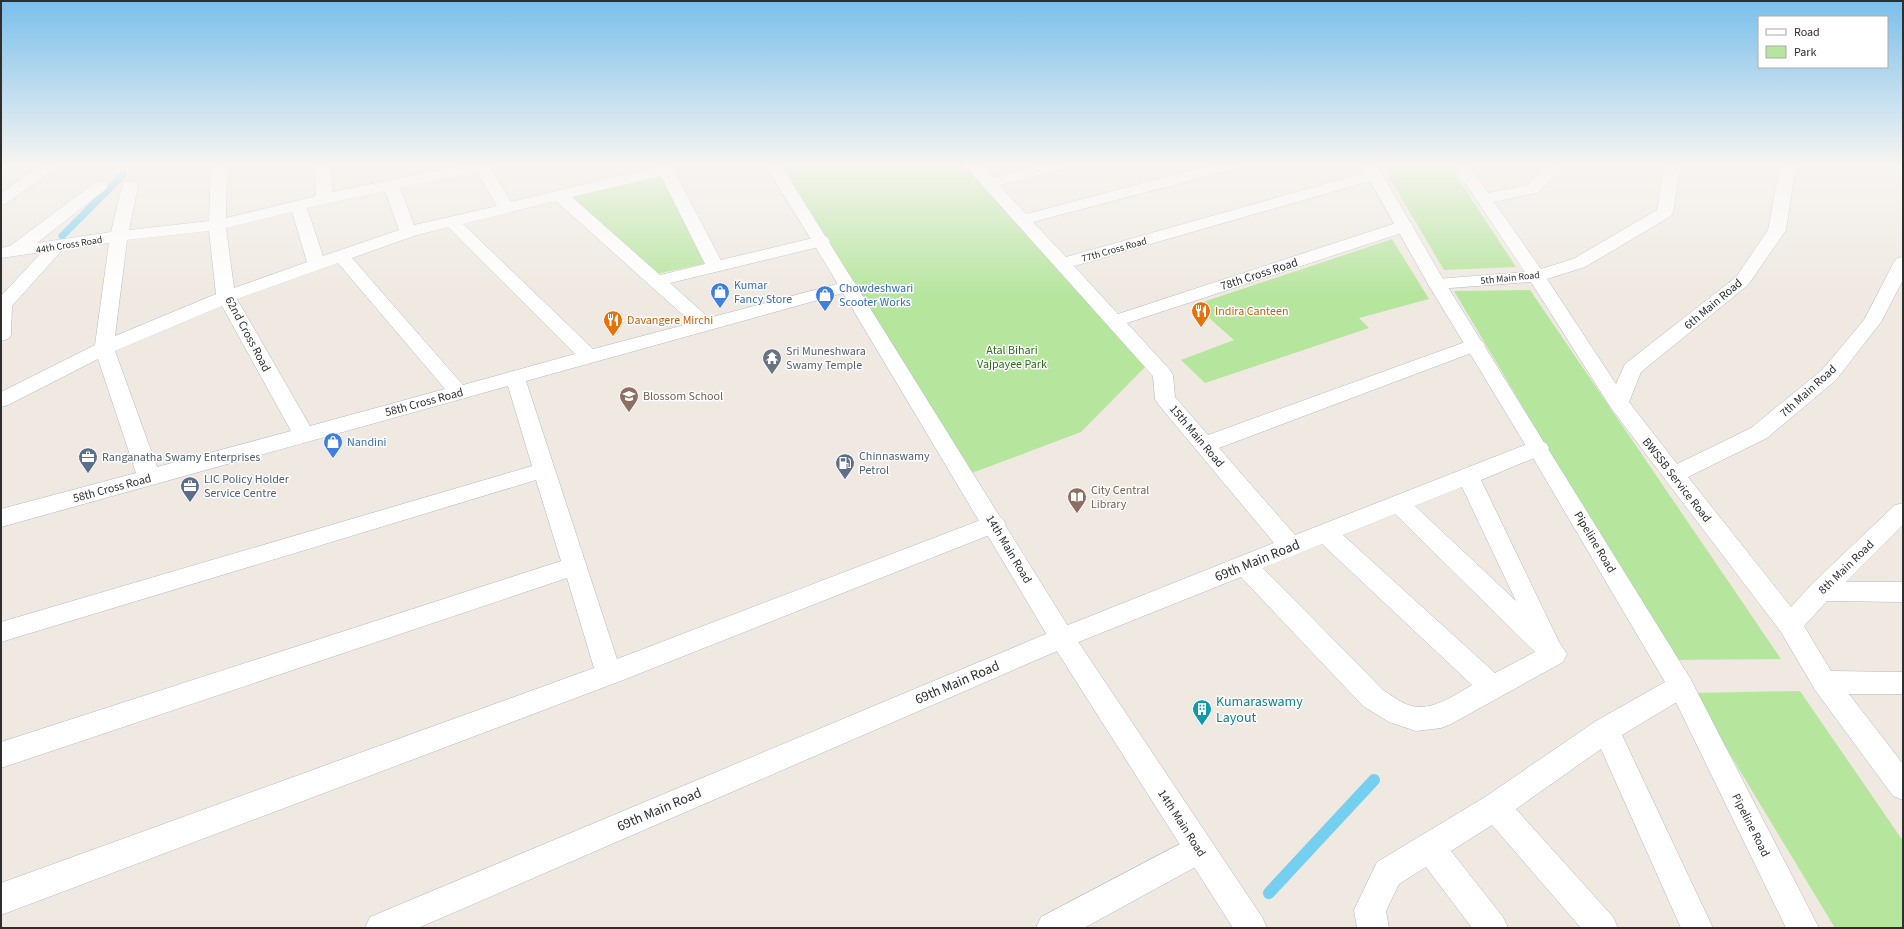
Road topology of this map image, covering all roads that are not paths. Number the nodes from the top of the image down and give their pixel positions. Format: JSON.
{"nodes":[{"id":1,"x":70,"y":208,"type":"edge"},
{"id":2,"x":125,"y":208,"type":"edge"},
{"id":3,"x":218,"y":208,"type":"edge"},
{"id":4,"x":284,"y":208,"type":"edge"},
{"id":5,"x":299,"y":208,"type":"edge"},
{"id":6,"x":399,"y":208,"type":"edge"},
{"id":7,"x":501,"y":208,"type":"edge"},
{"id":8,"x":573,"y":208,"type":"edge"},
{"id":9,"x":685,"y":208,"type":"edge"},
{"id":10,"x":800,"y":208,"type":"edge"},
{"id":11,"x":1011,"y":208,"type":"edge"},
{"id":12,"x":1066,"y":208,"type":"edge"},
{"id":13,"x":1246,"y":208,"type":"edge"},
{"id":14,"x":1395,"y":208,"type":"edge"},
{"id":15,"x":1490,"y":208,"type":"edge"},
{"id":16,"x":1666,"y":208,"type":"edge"},
{"id":17,"x":1781,"y":208,"type":"edge"},
{"id":18,"x":1022,"y":220,"type":"junction"},
{"id":19,"x":451,"y":221,"type":"junction"},
{"id":20,"x":217,"y":225,"type":"junction"},
{"id":21,"x":1405,"y":226,"type":"junction"},
{"id":22,"x":408,"y":232,"type":"junction"},
{"id":23,"x":119,"y":236,"type":"junction"},
{"id":24,"x":821,"y":241,"type":"junction"},
{"id":25,"x":57,"y":246,"type":"junction"},
{"id":26,"x":5,"y":256,"type":"edge"},
{"id":27,"x":341,"y":256,"type":"junction"},
{"id":28,"x":1903,"y":262,"type":"edge"},
{"id":29,"x":317,"y":264,"type":"junction"},
{"id":30,"x":1062,"y":264,"type":"junction"},
{"id":31,"x":716,"y":267,"type":"junction"},
{"id":32,"x":1537,"y":276,"type":"junction"},
{"id":33,"x":656,"y":281,"type":"junction"},
{"id":34,"x":1437,"y":284,"type":"junction"},
{"id":35,"x":848,"y":286,"type":"junction"},
{"id":36,"x":226,"y":297,"type":"junction"},
{"id":37,"x":1114,"y":321,"type":"junction"},
{"id":38,"x":706,"y":325,"type":"junction"},
{"id":39,"x":1,"y":335,"type":"edge"},
{"id":40,"x":1475,"y":345,"type":"junction"},
{"id":41,"x":104,"y":348,"type":"junction"},
{"id":42,"x":589,"y":357,"type":"junction"},
{"id":43,"x":515,"y":377,"type":"junction"},
{"id":44,"x":458,"y":392,"type":"junction"},
{"id":45,"x":1,"y":400,"type":"edge"},
{"id":46,"x":1618,"y":403,"type":"junction"},
{"id":47,"x":304,"y":435,"type":"junction"},
{"id":48,"x":1204,"y":445,"type":"junction"},
{"id":49,"x":1538,"y":448,"type":"junction"},
{"id":50,"x":544,"y":470,"type":"junction"},
{"id":51,"x":1672,"y":475,"type":"junction"},
{"id":52,"x":1468,"y":476,"type":"junction"},
{"id":53,"x":149,"y":478,"type":"junction"},
{"id":54,"x":1398,"y":504,"type":"junction"},
{"id":55,"x":1903,"y":511,"type":"edge"},
{"id":56,"x":1,"y":518,"type":"edge"},
{"id":57,"x":994,"y":524,"type":"junction"},
{"id":58,"x":1325,"y":533,"type":"junction"},
{"id":59,"x":1878,"y":535,"type":"junction"},
{"id":60,"x":1903,"y":535,"type":"edge"},
{"id":61,"x":1291,"y":547,"type":"junction"},
{"id":62,"x":1245,"y":565,"type":"junction"},
{"id":63,"x":575,"y":566,"type":"junction"},
{"id":64,"x":1821,"y":591,"type":"junction"},
{"id":65,"x":1903,"y":592,"type":"edge"},
{"id":66,"x":1790,"y":625,"type":"junction"},
{"id":67,"x":1,"y":632,"type":"edge"},
{"id":68,"x":1062,"y":638,"type":"junction"},
{"id":69,"x":1554,"y":654,"type":"junction"},
{"id":70,"x":609,"y":674,"type":"junction"},
{"id":71,"x":1824,"y":682,"type":"junction"},
{"id":72,"x":1903,"y":683,"type":"edge"},
{"id":73,"x":1681,"y":686,"type":"junction"},
{"id":74,"x":1493,"y":688,"type":"junction"},
{"id":75,"x":1606,"y":730,"type":"junction"},
{"id":76,"x":1,"y":755,"type":"edge"},
{"id":77,"x":1900,"y":778,"type":"edge"},
{"id":78,"x":1495,"y":807,"type":"junction"},
{"id":79,"x":1430,"y":848,"type":"junction"},
{"id":80,"x":1199,"y":849,"type":"junction"},
{"id":81,"x":1,"y":899,"type":"edge"},
{"id":82,"x":381,"y":928,"type":"edge"},
{"id":83,"x":1052,"y":928,"type":"edge"},
{"id":84,"x":1251,"y":928,"type":"edge"},
{"id":85,"x":1373,"y":928,"type":"edge"},
{"id":86,"x":1492,"y":928,"type":"edge"},
{"id":87,"x":1602,"y":928,"type":"edge"},
{"id":88,"x":1697,"y":928,"type":"edge"},
{"id":89,"x":1803,"y":928,"type":"edge"}],
"edges":[{"from":1,"to":26,"type":"street"},
{"from":2,"to":23,"type":"street"},
{"from":3,"to":20,"type":"street","name":"62nd Cross Road"},
{"from":4,"to":20,"type":"street","name":"44th Cross Road"},
{"from":5,"to":29,"type":"street"},
{"from":6,"to":22,"type":"street"},
{"from":7,"to":19,"type":"street"},
{"from":8,"to":33,"type":"street"},
{"from":9,"to":31,"type":"street"},
{"from":10,"to":24,"type":"street","name":"14th Main Road"},
{"from":11,"to":18,"type":"street","name":"15th Main Road"},
{"from":12,"to":18,"type":"street"},
{"from":13,"to":30,"type":"street","name":"77th Cross Road"},
{"from":14,"to":21,"type":"street","name":"Pipeline Road"},
{"from":15,"to":32,"type":"street","name":"BWSSB Service Road"},
{"from":16,"to":32,"type":"street","name":"5th Main Road"},
{"from":17,"to":46,"type":"street","name":"6th Main Road"},
{"from":18,"to":30,"type":"street","name":"15th Main Road"},
{"from":19,"to":22,"type":"street"},
{"from":19,"to":42,"type":"street"},
{"from":20,"to":23,"type":"street","name":"44th Cross Road"},
{"from":20,"to":36,"type":"street","name":"62nd Cross Road"},
{"from":21,"to":34,"type":"street","name":"Pipeline Road"},
{"from":21,"to":37,"type":"street","name":"78th Cross Road"},
{"from":22,"to":27,"type":"street"},
{"from":23,"to":25,"type":"street","name":"44th Cross Road"},
{"from":23,"to":41,"type":"street"},
{"from":24,"to":31,"type":"street"},
{"from":24,"to":35,"type":"street","name":"14th Main Road"},
{"from":25,"to":26,"type":"street","name":"44th Cross Road"},
{"from":25,"to":39,"type":"street"},
{"from":27,"to":29,"type":"street"},
{"from":27,"to":44,"type":"street"},
{"from":28,"to":51,"type":"street","name":"7th Main Road"},
{"from":29,"to":36,"type":"street"},
{"from":30,"to":37,"type":"street","name":"15th Main Road"},
{"from":31,"to":33,"type":"street"},
{"from":32,"to":34,"type":"street","name":"5th Main Road"},
{"from":32,"to":46,"type":"street","name":"BWSSB Service Road"},
{"from":33,"to":38,"type":"street"},
{"from":34,"to":40,"type":"street","name":"Pipeline Road"},
{"from":35,"to":38,"type":"street","name":"58th Cross Road"},
{"from":35,"to":57,"type":"street","name":"14th Main Road"},
{"from":36,"to":41,"type":"street"},
{"from":36,"to":47,"type":"street","name":"62nd Cross Road"},
{"from":37,"to":48,"type":"street","name":"15th Main Road"},
{"from":38,"to":42,"type":"street","name":"58th Cross Road"},
{"from":40,"to":48,"type":"street"},
{"from":40,"to":49,"type":"street","name":"Pipeline Road"},
{"from":41,"to":45,"type":"street"},
{"from":41,"to":53,"type":"street"},
{"from":42,"to":43,"type":"street","name":"58th Cross Road"},
{"from":43,"to":44,"type":"street","name":"58th Cross Road"},
{"from":43,"to":50,"type":"street"},
{"from":44,"to":47,"type":"street","name":"58th Cross Road"},
{"from":46,"to":51,"type":"street","name":"BWSSB Service Road"},
{"from":47,"to":53,"type":"street","name":"58th Cross Road"},
{"from":48,"to":61,"type":"street","name":"15th Main Road"},
{"from":49,"to":52,"type":"street","name":"69th Main Road"},
{"from":49,"to":73,"type":"street","name":"Pipeline Road"},
{"from":50,"to":63,"type":"street"},
{"from":50,"to":67,"type":"street"},
{"from":51,"to":66,"type":"street","name":"BWSSB Service Road"},
{"from":52,"to":54,"type":"street","name":"69th Main Road"},
{"from":52,"to":69,"type":"street"},
{"from":53,"to":56,"type":"street","name":"58th Cross Road"},
{"from":54,"to":58,"type":"street","name":"69th Main Road"},
{"from":54,"to":69,"type":"street"},
{"from":55,"to":59,"type":"street","name":"8th Main Road"},
{"from":57,"to":68,"type":"street","name":"14th Main Road"},
{"from":57,"to":70,"type":"street"},
{"from":58,"to":61,"type":"street","name":"69th Main Road"},
{"from":58,"to":74,"type":"street"},
{"from":59,"to":60,"type":"street"},
{"from":59,"to":64,"type":"street","name":"8th Main Road"},
{"from":61,"to":62,"type":"street","name":"69th Main Road"},
{"from":62,"to":68,"type":"street","name":"69th Main Road"},
{"from":62,"to":74,"type":"street"},
{"from":63,"to":70,"type":"street"},
{"from":63,"to":76,"type":"street"},
{"from":64,"to":65,"type":"street"},
{"from":64,"to":66,"type":"street","name":"8th Main Road"},
{"from":66,"to":71,"type":"street","name":"BWSSB Service Road"},
{"from":68,"to":80,"type":"street","name":"14th Main Road"},
{"from":68,"to":82,"type":"street","name":"69th Main Road"},
{"from":69,"to":74,"type":"street"},
{"from":70,"to":81,"type":"street"},
{"from":71,"to":72,"type":"street"},
{"from":71,"to":77,"type":"street","name":"BWSSB Service Road"},
{"from":73,"to":75,"type":"street"},
{"from":73,"to":89,"type":"street","name":"Pipeline Road"},
{"from":75,"to":78,"type":"street"},
{"from":75,"to":88,"type":"street"},
{"from":78,"to":79,"type":"street"},
{"from":78,"to":87,"type":"street"},
{"from":79,"to":85,"type":"street"},
{"from":79,"to":86,"type":"street"},
{"from":80,"to":83,"type":"street"},
{"from":80,"to":84,"type":"street","name":"14th Main Road"}]}
